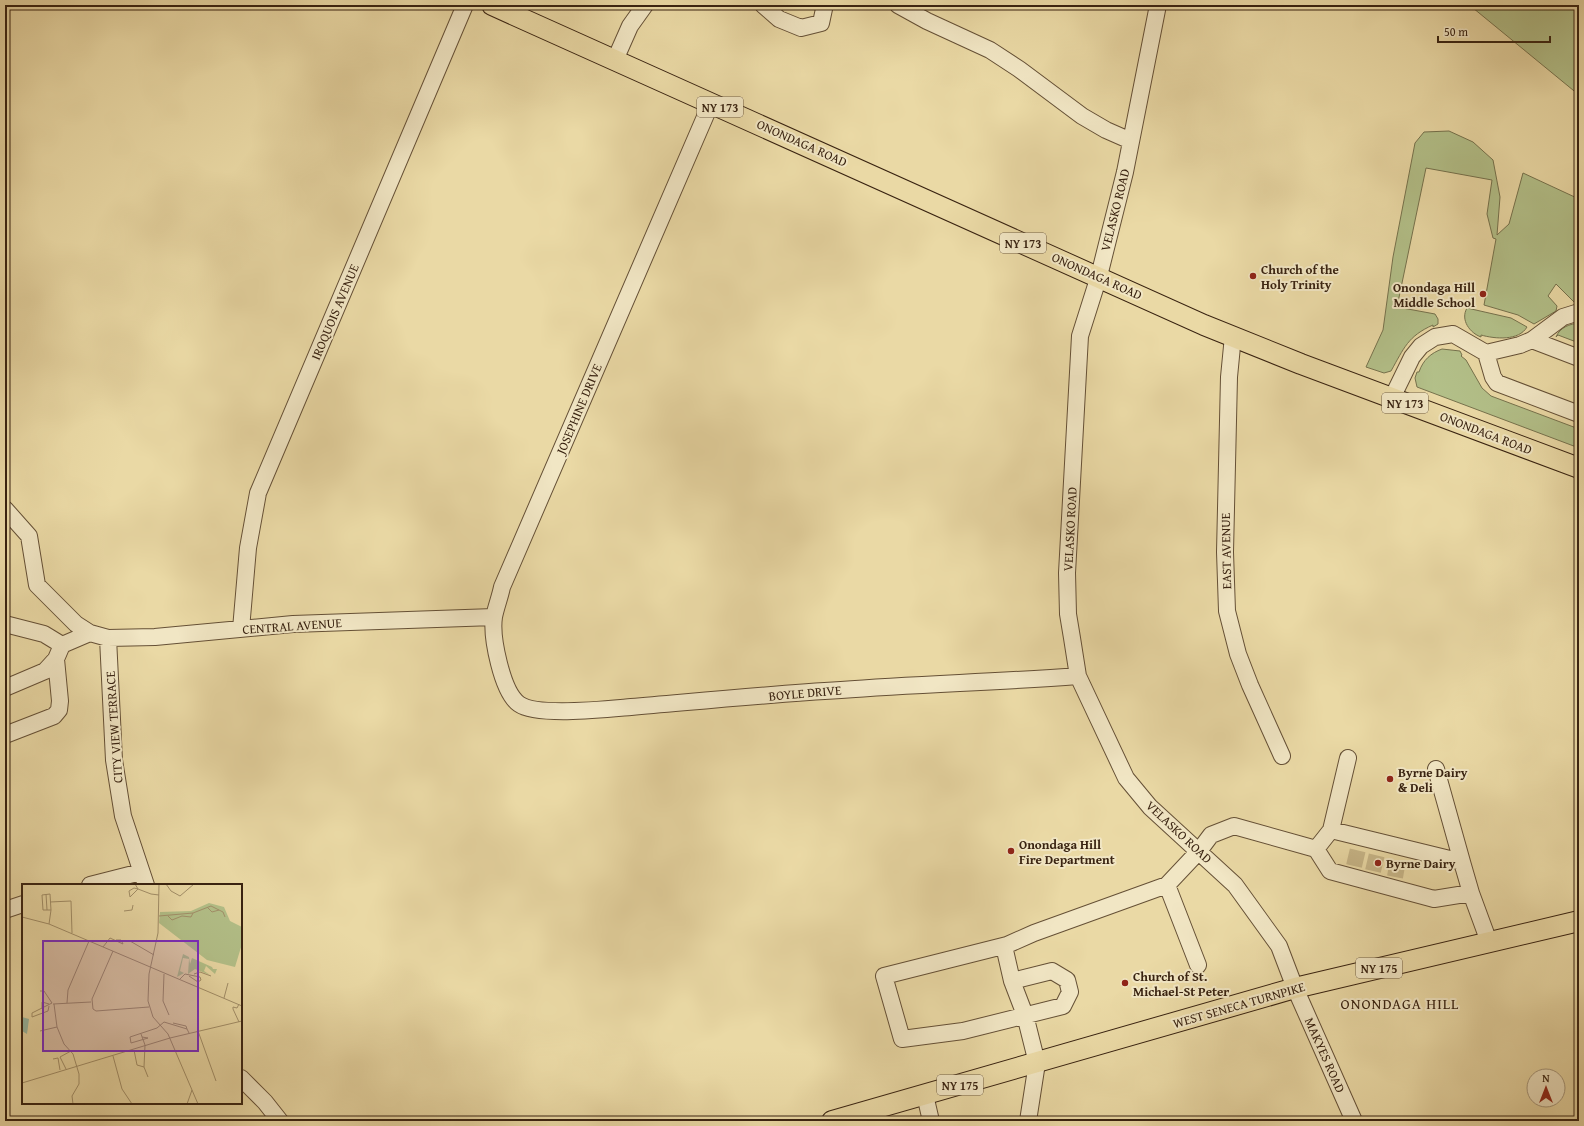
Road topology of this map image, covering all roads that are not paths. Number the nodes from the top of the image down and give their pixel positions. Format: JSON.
{"nodes":[{"id":1,"x":465,"y":5,"type":"edge"},
{"id":2,"x":492,"y":5,"type":"edge"},
{"id":3,"x":644,"y":5,"type":"edge"},
{"id":4,"x":762,"y":5,"type":"edge"},
{"id":5,"x":822,"y":5,"type":"edge"},
{"id":6,"x":898,"y":5,"type":"edge"},
{"id":7,"x":1158,"y":5,"type":"edge"},
{"id":8,"x":615,"y":60,"type":"junction"},
{"id":9,"x":711,"y":103,"type":"junction"},
{"id":10,"x":1131,"y":141,"type":"junction"},
{"id":11,"x":1099,"y":276,"type":"junction"},
{"id":12,"x":1579,"y":312,"type":"edge"},
{"id":13,"x":1233,"y":336,"type":"junction"},
{"id":14,"x":1532,"y":340,"type":"junction"},
{"id":15,"x":1486,"y":353,"type":"junction"},
{"id":16,"x":1579,"y":358,"type":"edge"},
{"id":17,"x":1392,"y":398,"type":"junction"},
{"id":18,"x":1579,"y":414,"type":"edge"},
{"id":19,"x":1579,"y":468,"type":"edge"},
{"id":20,"x":5,"y":509,"type":"edge"},
{"id":21,"x":494,"y":617,"type":"junction"},
{"id":22,"x":5,"y":624,"type":"edge"},
{"id":23,"x":241,"y":629,"type":"junction"},
{"id":24,"x":90,"y":633,"type":"junction"},
{"id":25,"x":108,"y":638,"type":"junction"},
{"id":26,"x":59,"y":652,"type":"junction"},
{"id":27,"x":1078,"y":676,"type":"junction"},
{"id":28,"x":5,"y":688,"type":"edge"},
{"id":29,"x":532,"y":710,"type":"joint"},
{"id":30,"x":5,"y":735,"type":"edge"},
{"id":31,"x":1282,"y":756,"type":"dead end"},
{"id":32,"x":1348,"y":758,"type":"dead end"},
{"id":33,"x":1436,"y":769,"type":"dead end"},
{"id":34,"x":1331,"y":830,"type":"junction"},
{"id":35,"x":1316,"y":849,"type":"junction"},
{"id":36,"x":1199,"y":851,"type":"junction"},
{"id":37,"x":1462,"y":862,"type":"junction"},
{"id":38,"x":143,"y":878,"type":"edge"},
{"id":39,"x":98,"y":884,"type":"edge"},
{"id":40,"x":1167,"y":885,"type":"junction"},
{"id":41,"x":1471,"y":893,"type":"junction"},
{"id":42,"x":22,"y":904,"type":"edge"},
{"id":43,"x":5,"y":910,"type":"edge"},
{"id":44,"x":1579,"y":921,"type":"edge"},
{"id":45,"x":1489,"y":942,"type":"junction"},
{"id":46,"x":1004,"y":946,"type":"junction"},
{"id":47,"x":1198,"y":965,"type":"dead end"},
{"id":48,"x":1012,"y":981,"type":"junction"},
{"id":49,"x":1295,"y":988,"type":"junction"},
{"id":50,"x":1025,"y":1015,"type":"junction"},
{"id":51,"x":1037,"y":1063,"type":"junction"},
{"id":52,"x":242,"y":1079,"type":"edge"},
{"id":53,"x":925,"y":1094,"type":"junction"},
{"id":54,"x":280,"y":1121,"type":"edge"},
{"id":55,"x":832,"y":1121,"type":"edge"},
{"id":56,"x":931,"y":1121,"type":"edge"},
{"id":57,"x":1028,"y":1121,"type":"edge"},
{"id":58,"x":1354,"y":1121,"type":"edge"}],
"edges":[{"from":1,"to":23,"type":"street","name":"IROQUOIS AVENUE"},
{"from":2,"to":8,"type":"main road","name":"ONONDAGA ROAD","number":"NY 173"},
{"from":3,"to":8,"type":"street"},
{"from":4,"to":5,"type":"street"},
{"from":6,"to":10,"type":"street"},
{"from":7,"to":10,"type":"street","name":"VELASKO ROAD"},
{"from":8,"to":9,"type":"main road","name":"ONONDAGA ROAD","number":"NY 173"},
{"from":9,"to":11,"type":"main road","name":"ONONDAGA ROAD","number":"NY 173"},
{"from":9,"to":21,"type":"street","name":"JOSEPHINE DRIVE"},
{"from":10,"to":11,"type":"street","name":"VELASKO ROAD"},
{"from":11,"to":13,"type":"main road","name":"ONONDAGA ROAD","number":"NY 173"},
{"from":11,"to":27,"type":"street","name":"VELASKO ROAD"},
{"from":12,"to":14,"type":"street"},
{"from":13,"to":17,"type":"main road","name":"ONONDAGA ROAD","number":"NY 173"},
{"from":13,"to":31,"type":"street","name":"EAST AVENUE"},
{"from":14,"to":15,"type":"street"},
{"from":14,"to":16,"type":"street"},
{"from":15,"to":17,"type":"street"},
{"from":15,"to":18,"type":"street"},
{"from":17,"to":19,"type":"main road","name":"ONONDAGA ROAD","number":"NY 173"},
{"from":20,"to":24,"type":"street","name":"CENTRAL AVENUE"},
{"from":21,"to":23,"type":"street","name":"CENTRAL AVENUE"},
{"from":21,"to":29,"type":"street","name":"JOSEPHINE DRIVE"},
{"from":22,"to":26,"type":"street"},
{"from":23,"to":25,"type":"street","name":"CENTRAL AVENUE"},
{"from":24,"to":25,"type":"street","name":"CENTRAL AVENUE"},
{"from":24,"to":26,"type":"street"},
{"from":25,"to":38,"type":"street","name":"CITY VIEW TERRACE"},
{"from":26,"to":28,"type":"street"},
{"from":26,"to":30,"type":"street"},
{"from":27,"to":29,"type":"street","name":"BOYLE DRIVE"},
{"from":27,"to":36,"type":"street","name":"VELASKO ROAD"},
{"from":32,"to":34,"type":"street"},
{"from":33,"to":37,"type":"street"},
{"from":34,"to":35,"type":"street"},
{"from":34,"to":37,"type":"street"},
{"from":35,"to":36,"type":"street"},
{"from":35,"to":41,"type":"street"},
{"from":36,"to":40,"type":"street"},
{"from":36,"to":49,"type":"street","name":"VELASKO ROAD"},
{"from":37,"to":41,"type":"street"},
{"from":38,"to":39,"type":"street"},
{"from":40,"to":46,"type":"street"},
{"from":40,"to":47,"type":"street"},
{"from":41,"to":45,"type":"street"},
{"from":42,"to":43,"type":"street"},
{"from":44,"to":45,"type":"main road","name":"WEST SENECA TURNPIKE","number":"NY 175"},
{"from":45,"to":49,"type":"main road","name":"WEST SENECA TURNPIKE","number":"NY 175"},
{"from":46,"to":48,"type":"street"},
{"from":46,"to":50,"type":"street"},
{"from":48,"to":50,"type":"street"},
{"from":48,"to":50,"type":"street"},
{"from":49,"to":51,"type":"main road","name":"WEST SENECA TURNPIKE","number":"NY 175"},
{"from":49,"to":58,"type":"street","name":"MAKYES ROAD"},
{"from":50,"to":51,"type":"street"},
{"from":51,"to":53,"type":"main road","name":"WEST SENECA TURNPIKE","number":"NY 175"},
{"from":51,"to":57,"type":"street"},
{"from":52,"to":54,"type":"street"},
{"from":53,"to":55,"type":"main road","name":"WEST SENECA TURNPIKE","number":"NY 175"},
{"from":53,"to":56,"type":"street"}]}
